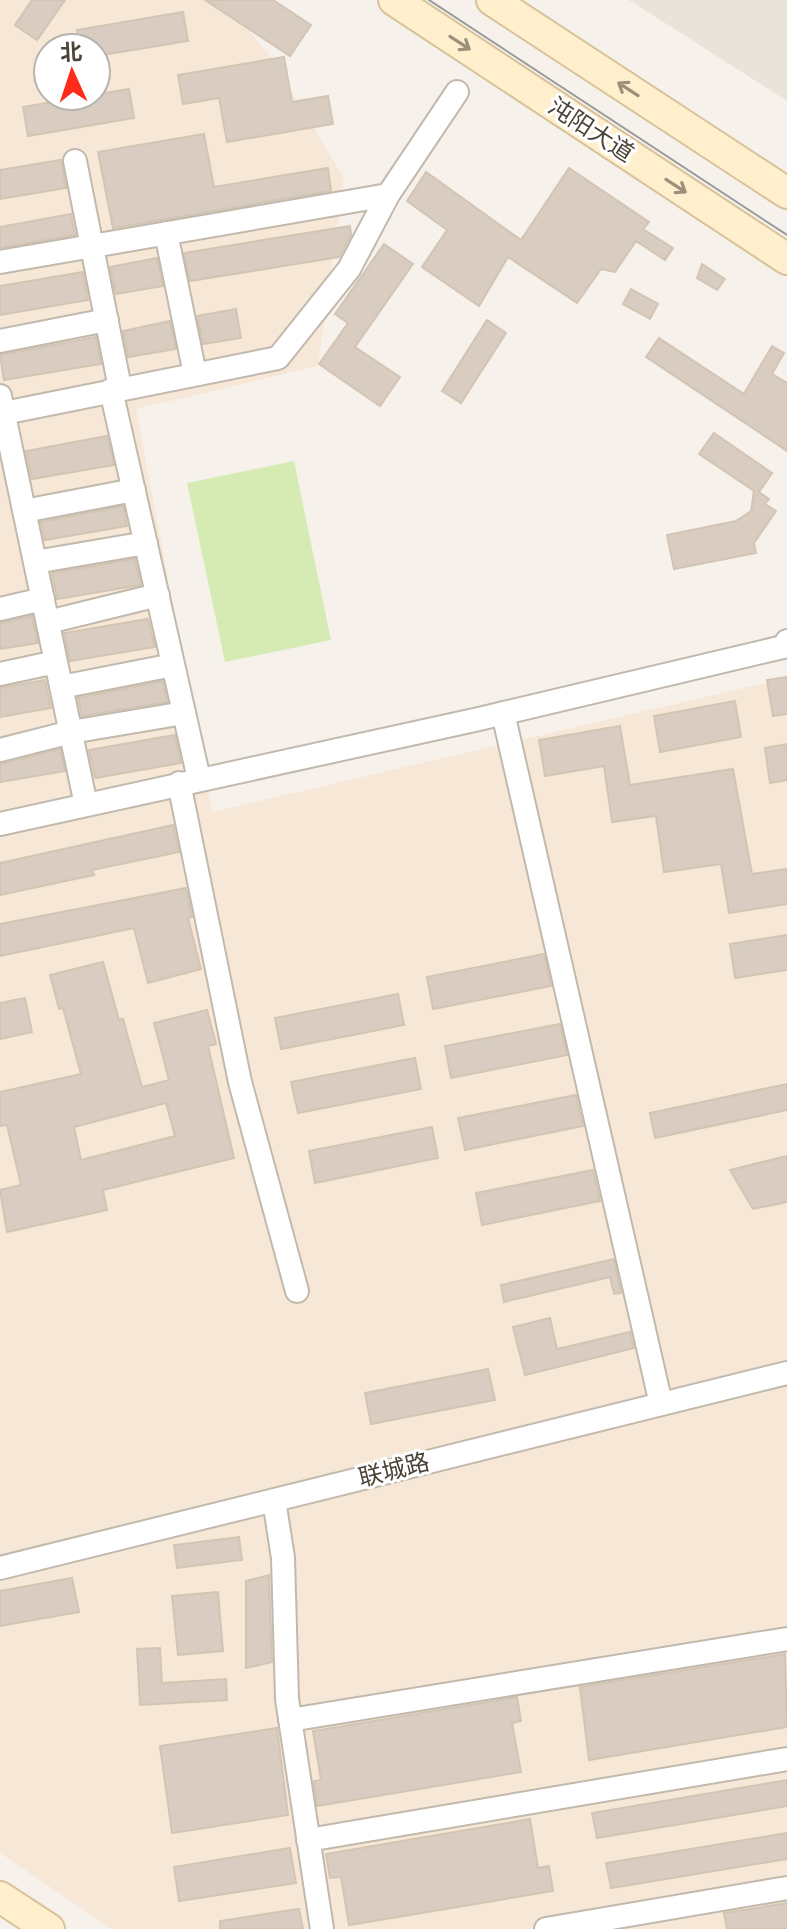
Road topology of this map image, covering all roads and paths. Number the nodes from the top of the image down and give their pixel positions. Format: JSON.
{"nodes":[{"id":1,"x":394,"y":0,"type":"edge"},
{"id":2,"x":492,"y":0,"type":"edge"},
{"id":3,"x":457,"y":92,"type":"dead end"},
{"id":4,"x":75,"y":161,"type":"dead end"},
{"id":5,"x":787,"y":193,"type":"edge"},
{"id":6,"x":388,"y":195,"type":"junction"},
{"id":7,"x":166,"y":233,"type":"junction"},
{"id":8,"x":92,"y":245,"type":"junction"},
{"id":9,"x":787,"y":259,"type":"edge"},
{"id":10,"x":0,"y":262,"type":"edge"},
{"id":11,"x":107,"y":320,"type":"junction"},
{"id":12,"x":0,"y":341,"type":"edge"},
{"id":13,"x":195,"y":374,"type":"junction"},
{"id":14,"x":115,"y":389,"type":"junction"},
{"id":15,"x":1,"y":402,"type":"edge"},
{"id":16,"x":134,"y":490,"type":"junction"},
{"id":17,"x":24,"y":511,"type":"junction"},
{"id":18,"x":146,"y":543,"type":"junction"},
{"id":19,"x":35,"y":562,"type":"junction"},
{"id":20,"x":158,"y":595,"type":"junction"},
{"id":21,"x":43,"y":599,"type":"junction"},
{"id":22,"x":0,"y":609,"type":"edge"},
{"id":23,"x":48,"y":622,"type":"junction"},
{"id":24,"x":787,"y":641,"type":"edge"},
{"id":25,"x":56,"y":662,"type":"junction"},
{"id":26,"x":173,"y":665,"type":"junction"},
{"id":27,"x":0,"y":674,"type":"edge"},
{"id":28,"x":61,"y":687,"type":"junction"},
{"id":29,"x":184,"y":713,"type":"junction"},
{"id":30,"x":503,"y":713,"type":"junction"},
{"id":31,"x":71,"y":732,"type":"junction"},
{"id":32,"x":0,"y":750,"type":"edge"},
{"id":33,"x":189,"y":781,"type":"junction"},
{"id":34,"x":86,"y":805,"type":"junction"},
{"id":35,"x":0,"y":824,"type":"edge"},
{"id":36,"x":297,"y":1291,"type":"dead end"},
{"id":37,"x":787,"y":1373,"type":"edge"},
{"id":38,"x":661,"y":1404,"type":"junction"},
{"id":39,"x":274,"y":1500,"type":"junction"},
{"id":40,"x":0,"y":1568,"type":"edge"},
{"id":41,"x":787,"y":1639,"type":"edge"},
{"id":42,"x":290,"y":1720,"type":"junction"},
{"id":43,"x":787,"y":1759,"type":"edge"},
{"id":44,"x":308,"y":1840,"type":"junction"},
{"id":45,"x":787,"y":1888,"type":"edge"},
{"id":46,"x":0,"y":1897,"type":"edge"},
{"id":47,"x":0,"y":1917,"type":"edge"},
{"id":48,"x":19,"y":1929,"type":"edge"},
{"id":49,"x":49,"y":1929,"type":"edge"},
{"id":50,"x":322,"y":1929,"type":"edge"},
{"id":51,"x":546,"y":1929,"type":"edge"}],
"edges":[{"from":1,"to":9,"type":"main road","name":"沌阳大道","one_way":true},
{"from":5,"to":2,"type":"main road","one_way":true},
{"from":3,"to":6,"type":"street"},
{"from":4,"to":8,"type":"street"},
{"from":6,"to":7,"type":"street"},
{"from":6,"to":13,"type":"street"},
{"from":7,"to":8,"type":"street"},
{"from":7,"to":13,"type":"street"},
{"from":8,"to":10,"type":"street"},
{"from":8,"to":11,"type":"street"},
{"from":11,"to":12,"type":"street"},
{"from":11,"to":14,"type":"street"},
{"from":13,"to":14,"type":"street"},
{"from":14,"to":15,"type":"street"},
{"from":14,"to":16,"type":"street"},
{"from":15,"to":17,"type":"street"},
{"from":16,"to":17,"type":"street"},
{"from":16,"to":18,"type":"street"},
{"from":17,"to":19,"type":"street"},
{"from":18,"to":19,"type":"street"},
{"from":18,"to":20,"type":"street"},
{"from":19,"to":21,"type":"street"},
{"from":20,"to":23,"type":"street"},
{"from":20,"to":26,"type":"street"},
{"from":21,"to":22,"type":"street"},
{"from":21,"to":23,"type":"street"},
{"from":23,"to":25,"type":"street"},
{"from":24,"to":30,"type":"street"},
{"from":25,"to":27,"type":"street"},
{"from":25,"to":28,"type":"street"},
{"from":26,"to":28,"type":"street"},
{"from":26,"to":29,"type":"street"},
{"from":28,"to":31,"type":"street"},
{"from":29,"to":31,"type":"street"},
{"from":29,"to":33,"type":"street"},
{"from":30,"to":33,"type":"street"},
{"from":30,"to":38,"type":"street"},
{"from":31,"to":32,"type":"street"},
{"from":31,"to":34,"type":"street"},
{"from":33,"to":34,"type":"street"},
{"from":33,"to":36,"type":"street"},
{"from":34,"to":35,"type":"street"},
{"from":37,"to":38,"type":"street","name":"联城路"},
{"from":38,"to":39,"type":"street","name":"联城路"},
{"from":39,"to":40,"type":"street","name":"联城路"},
{"from":39,"to":42,"type":"street"},
{"from":41,"to":42,"type":"street"},
{"from":42,"to":44,"type":"street"},
{"from":43,"to":44,"type":"street"},
{"from":44,"to":50,"type":"street"},
{"from":45,"to":51,"type":"street"},
{"from":46,"to":49,"type":"main road"},
{"from":47,"to":48,"type":"main road"}]}
